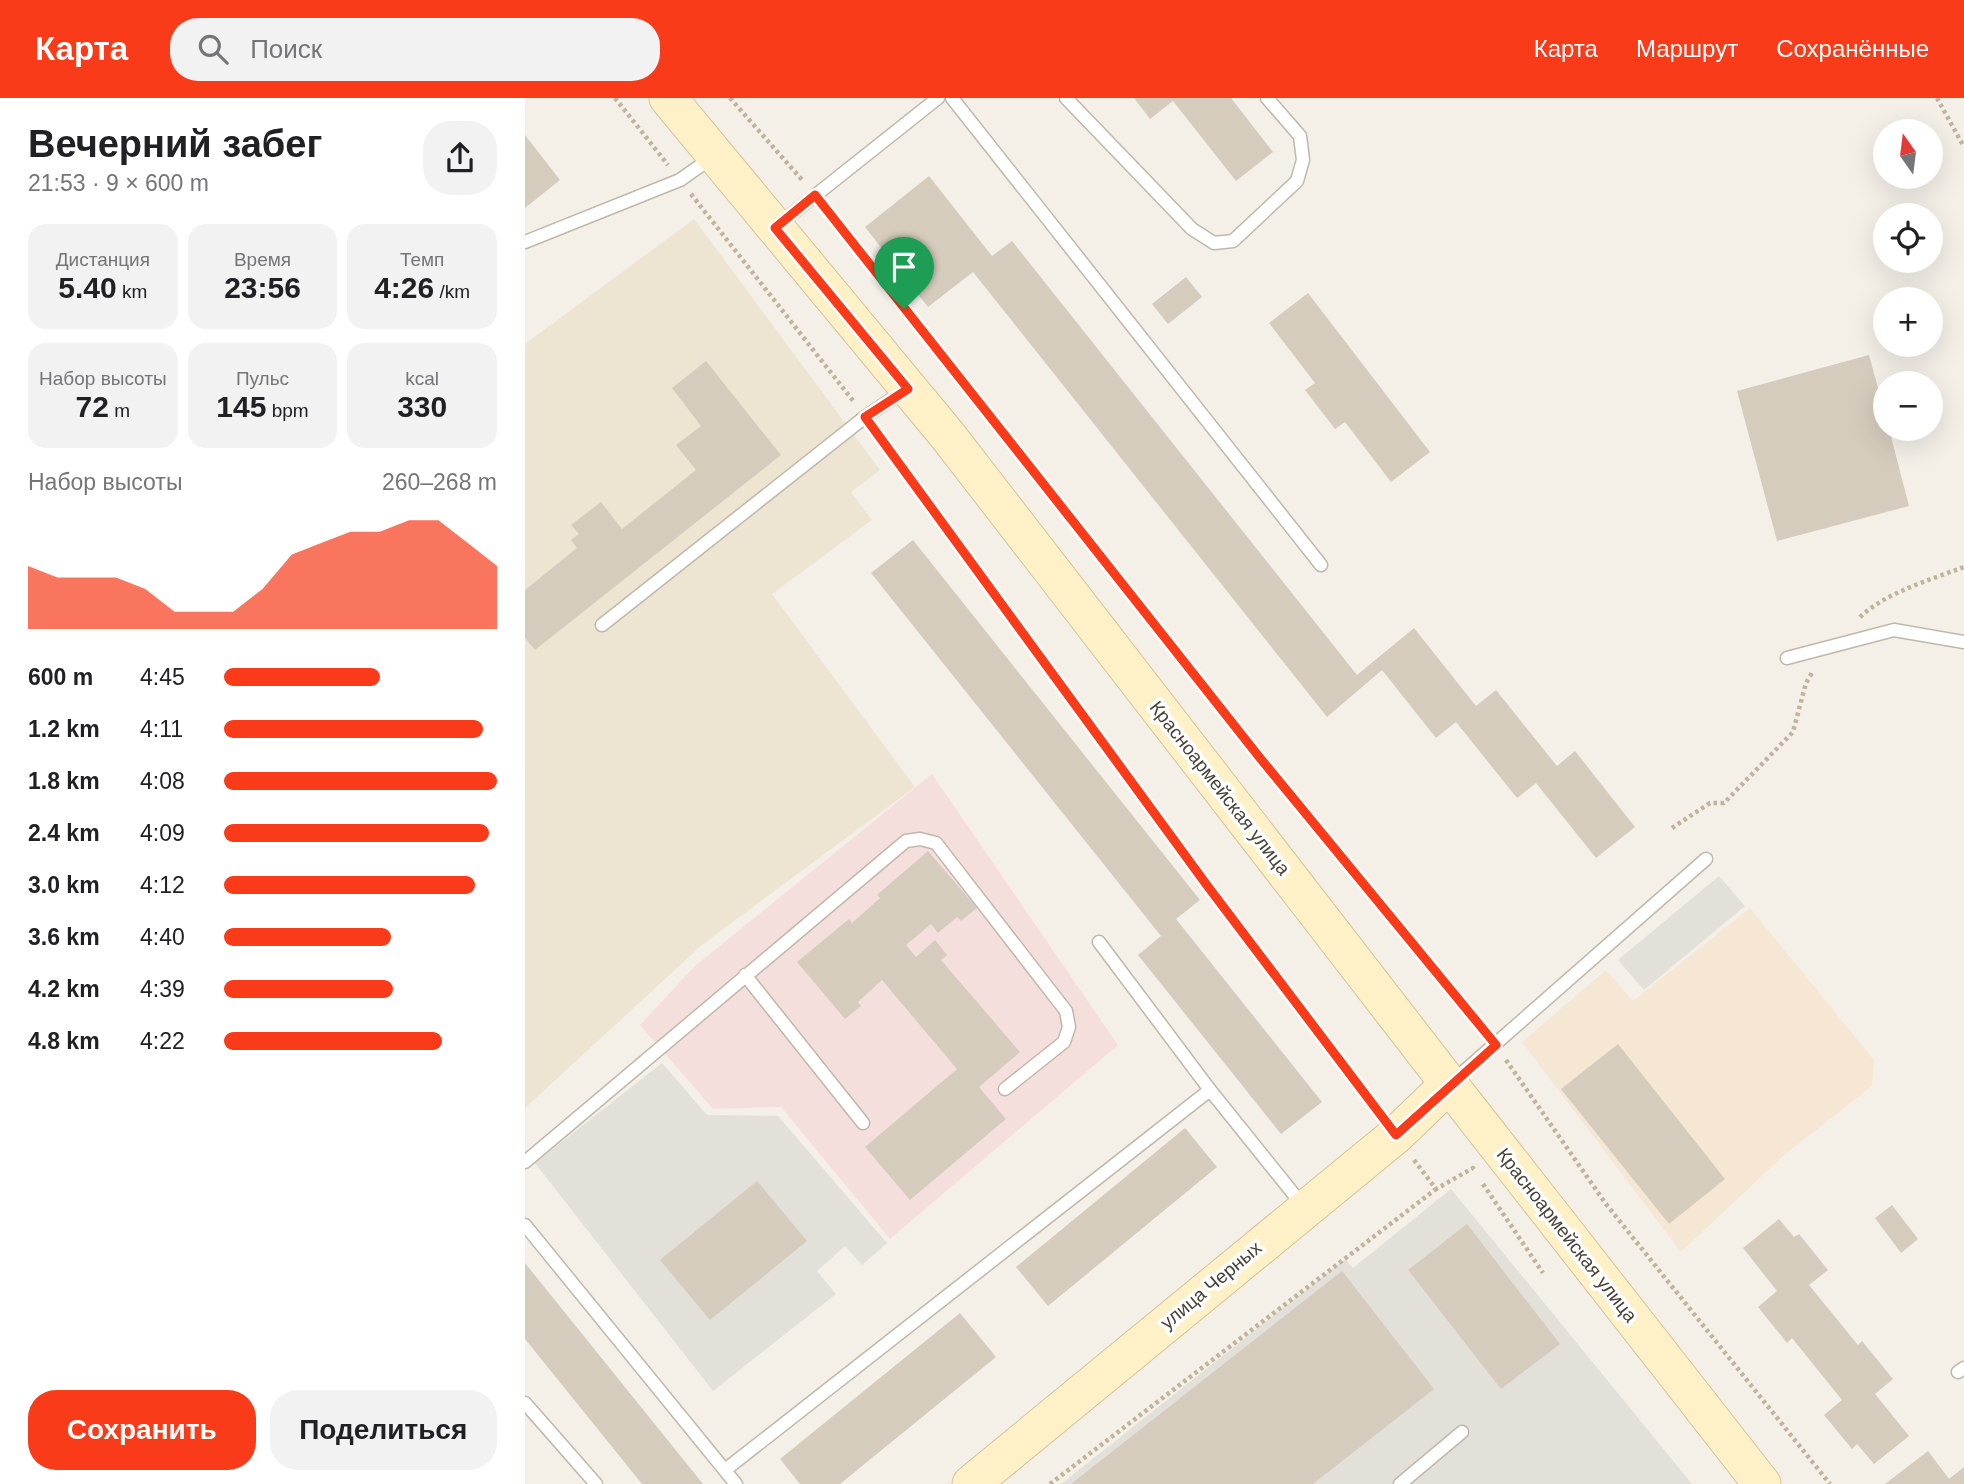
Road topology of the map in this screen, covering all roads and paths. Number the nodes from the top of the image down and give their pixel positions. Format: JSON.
{"nodes":[{"id":1,"x":615,"y":98,"type":"edge"},
{"id":2,"x":668,"y":98,"type":"edge"},
{"id":3,"x":730,"y":98,"type":"edge"},
{"id":4,"x":938,"y":98,"type":"edge"},
{"id":5,"x":952,"y":98,"type":"edge"},
{"id":6,"x":1066,"y":98,"type":"edge"},
{"id":7,"x":1267,"y":98,"type":"edge"},
{"id":8,"x":1937,"y":98,"type":"edge"},
{"id":9,"x":1964,"y":147,"type":"edge"},
{"id":10,"x":714,"y":156,"type":"junction"},
{"id":11,"x":680,"y":180,"type":"junction"},
{"id":12,"x":815,"y":195,"type":"junction"},
{"id":13,"x":775,"y":228,"type":"junction"},
{"id":14,"x":525,"y":242,"type":"edge"},
{"id":15,"x":908,"y":389,"type":"junction"},
{"id":16,"x":865,"y":417,"type":"junction"},
{"id":17,"x":1321,"y":565,"type":"dead end"},
{"id":18,"x":1964,"y":567,"type":"edge"},
{"id":19,"x":602,"y":625,"type":"dead end"},
{"id":20,"x":1964,"y":642,"type":"edge"},
{"id":21,"x":1828,"y":647,"type":"junction"},
{"id":22,"x":1787,"y":658,"type":"dead end"},
{"id":23,"x":1672,"y":828,"type":"dead end"},
{"id":24,"x":1706,"y":859,"type":"dead end"},
{"id":25,"x":1099,"y":942,"type":"dead end"},
{"id":26,"x":745,"y":975,"type":"junction"},
{"id":27,"x":1496,"y":1045,"type":"junction"},
{"id":28,"x":1449,"y":1084,"type":"junction"},
{"id":29,"x":1005,"y":1089,"type":"dead end"},
{"id":30,"x":1210,"y":1090,"type":"junction"},
{"id":31,"x":863,"y":1123,"type":"dead end"},
{"id":32,"x":1396,"y":1135,"type":"junction"},
{"id":33,"x":525,"y":1162,"type":"edge"},
{"id":34,"x":1436,"y":1189,"type":"junction"},
{"id":35,"x":1305,"y":1208,"type":"junction"},
{"id":36,"x":525,"y":1225,"type":"edge"},
{"id":37,"x":1543,"y":1273,"type":"dead end"},
{"id":38,"x":525,"y":1403,"type":"edge"},
{"id":39,"x":1462,"y":1432,"type":"dead end"},
{"id":40,"x":725,"y":1470,"type":"junction"},
{"id":41,"x":596,"y":1484,"type":"edge"},
{"id":42,"x":736,"y":1484,"type":"edge"},
{"id":43,"x":971,"y":1484,"type":"edge"},
{"id":44,"x":1050,"y":1484,"type":"edge"},
{"id":45,"x":1400,"y":1484,"type":"edge"},
{"id":46,"x":1762,"y":1484,"type":"edge"},
{"id":47,"x":1831,"y":1484,"type":"edge"}],
"edges":[{"from":1,"to":11,"type":"path"},
{"from":2,"to":10,"type":"street","name":"Красноармейская улица"},
{"from":3,"to":12,"type":"path"},
{"from":4,"to":12,"type":"lane"},
{"from":5,"to":17,"type":"lane"},
{"from":6,"to":7,"type":"lane"},
{"from":8,"to":9,"type":"path"},
{"from":10,"to":11,"type":"lane"},
{"from":10,"to":13,"type":"street","name":"Красноармейская улица"},
{"from":11,"to":14,"type":"lane"},
{"from":11,"to":16,"type":"path"},
{"from":12,"to":13,"type":"lane"},
{"from":12,"to":27,"type":"path"},
{"from":13,"to":15,"type":"street","name":"Красноармейская улица"},
{"from":15,"to":16,"type":"lane"},
{"from":15,"to":28,"type":"street","name":"Красноармейская улица"},
{"from":16,"to":19,"type":"lane"},
{"from":16,"to":32,"type":"path"},
{"from":18,"to":21,"type":"path"},
{"from":20,"to":21,"type":"lane"},
{"from":21,"to":22,"type":"lane"},
{"from":21,"to":23,"type":"path"},
{"from":24,"to":27,"type":"lane"},
{"from":25,"to":30,"type":"lane"},
{"from":26,"to":29,"type":"lane"},
{"from":26,"to":31,"type":"lane"},
{"from":26,"to":33,"type":"lane"},
{"from":27,"to":28,"type":"lane"},
{"from":27,"to":47,"type":"path"},
{"from":28,"to":32,"type":"street","name":"улица Черных"},
{"from":28,"to":46,"type":"street","name":"Красноармейская улица"},
{"from":30,"to":35,"type":"lane"},
{"from":30,"to":40,"type":"lane"},
{"from":32,"to":34,"type":"path"},
{"from":32,"to":35,"type":"street","name":"улица Черных"},
{"from":34,"to":37,"type":"path"},
{"from":34,"to":44,"type":"path"},
{"from":35,"to":43,"type":"street","name":"улица Черных"},
{"from":36,"to":40,"type":"lane"},
{"from":38,"to":41,"type":"lane"},
{"from":39,"to":45,"type":"lane"},
{"from":40,"to":42,"type":"lane"}]}
